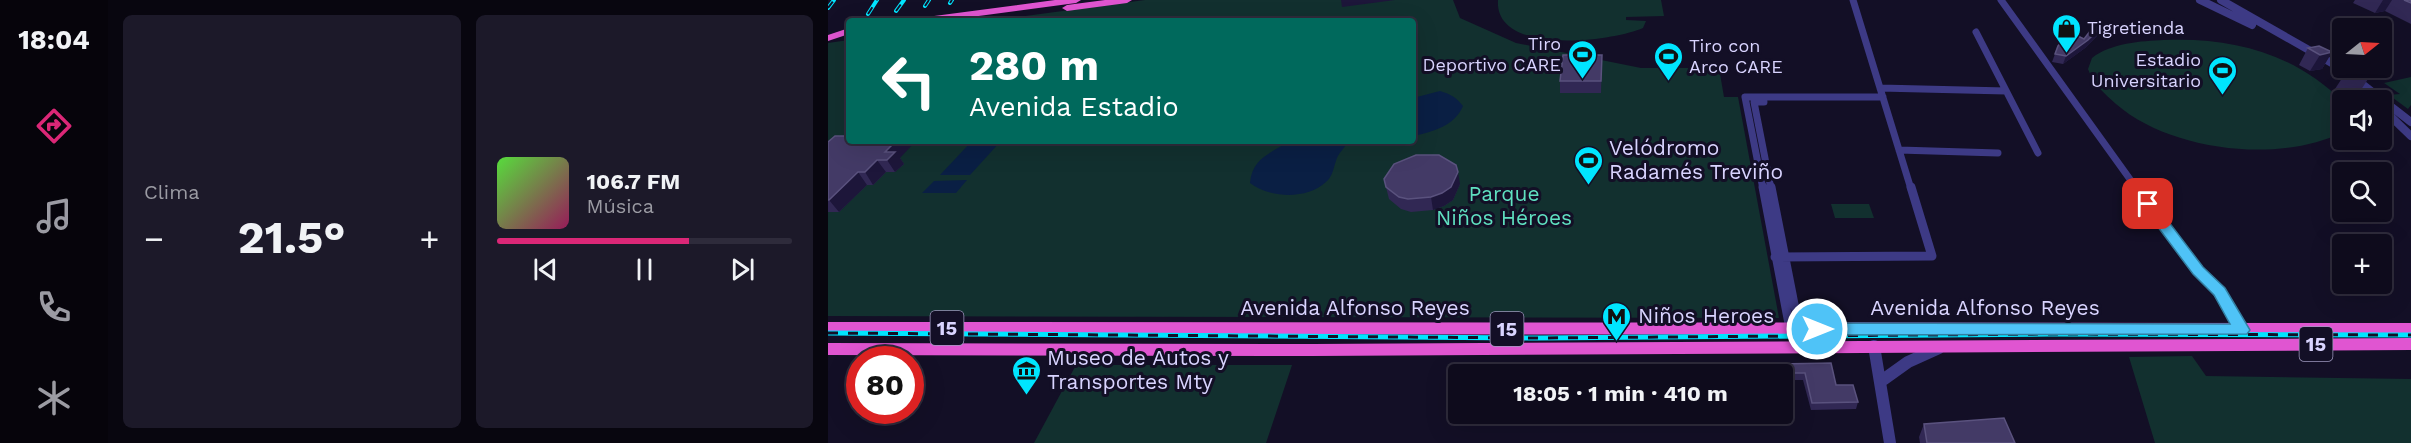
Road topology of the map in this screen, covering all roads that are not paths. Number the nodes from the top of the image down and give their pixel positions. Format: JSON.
{"nodes":[{"id":1,"x":1076,"y":0,"type":"edge"},
{"id":2,"x":1127,"y":0,"type":"edge"},
{"id":3,"x":1853,"y":0,"type":"edge"},
{"id":4,"x":2001,"y":0,"type":"edge"},
{"id":5,"x":2200,"y":0,"type":"edge"},
{"id":6,"x":2221,"y":0,"type":"edge"},
{"id":7,"x":941,"y":18,"type":"edge"},
{"id":8,"x":995,"y":18,"type":"edge"},
{"id":9,"x":846,"y":31,"type":"edge"},
{"id":10,"x":846,"y":32,"type":"edge"},
{"id":11,"x":1976,"y":32,"type":"dead end"},
{"id":12,"x":828,"y":33,"type":"edge"},
{"id":13,"x":846,"y":38,"type":"edge"},
{"id":14,"x":828,"y":39,"type":"edge"},
{"id":15,"x":1880,"y":88,"type":"junction"},
{"id":16,"x":2360,"y":90,"type":"edge"},
{"id":17,"x":2006,"y":91,"type":"junction"},
{"id":18,"x":1884,"y":99,"type":"junction"},
{"id":19,"x":2392,"y":118,"type":"edge"},
{"id":20,"x":2411,"y":122,"type":"edge"},
{"id":21,"x":2411,"y":136,"type":"edge"},
{"id":22,"x":1899,"y":150,"type":"junction"},
{"id":23,"x":1998,"y":153,"type":"dead end"},
{"id":24,"x":2038,"y":153,"type":"dead end"},
{"id":25,"x":1771,"y":212,"type":"joint"},
{"id":26,"x":1779,"y":257,"type":"junction"},
{"id":27,"x":828,"y":320,"type":"edge"},
{"id":28,"x":828,"y":328,"type":"edge"},
{"id":29,"x":1020,"y":329,"type":"junction"},
{"id":30,"x":1434,"y":329,"type":"junction"},
{"id":31,"x":1796,"y":329,"type":"junction"},
{"id":32,"x":1832,"y":329,"type":"junction"},
{"id":33,"x":2406,"y":329,"type":"edge"},
{"id":34,"x":2242,"y":330,"type":"junction"},
{"id":35,"x":2335,"y":344,"type":"junction"},
{"id":36,"x":2411,"y":344,"type":"edge"},
{"id":37,"x":1874,"y":346,"type":"junction"},
{"id":38,"x":1899,"y":346,"type":"junction"},
{"id":39,"x":1943,"y":346,"type":"junction"},
{"id":40,"x":1472,"y":348,"type":"junction"},
{"id":41,"x":828,"y":350,"type":"edge"},
{"id":42,"x":953,"y":350,"type":"junction"},
{"id":43,"x":828,"y":358,"type":"edge"},
{"id":44,"x":1880,"y":382,"type":"junction"},
{"id":45,"x":1890,"y":443,"type":"edge"}],
"edges":[{"from":1,"to":7,"type":"highway"},
{"from":2,"to":8,"type":"highway"},
{"from":3,"to":15,"type":"street"},
{"from":4,"to":34,"type":"street"},
{"from":5,"to":16,"type":"street"},
{"from":6,"to":20,"type":"street"},
{"from":9,"to":12,"type":"highway"},
{"from":10,"to":14,"type":"highway"},
{"from":11,"to":17,"type":"street"},
{"from":13,"to":14,"type":"highway"},
{"from":15,"to":17,"type":"street"},
{"from":15,"to":18,"type":"street"},
{"from":17,"to":24,"type":"street"},
{"from":18,"to":22,"type":"street"},
{"from":18,"to":25,"type":"street"},
{"from":19,"to":21,"type":"street"},
{"from":22,"to":23,"type":"street"},
{"from":22,"to":26,"type":"street"},
{"from":25,"to":26,"type":"street"},
{"from":26,"to":31,"type":"street"},
{"from":27,"to":29,"type":"highway"},
{"from":28,"to":29,"type":"highway","name":"Avenida Alfonso Reyes","number":"15"},
{"from":29,"to":30,"type":"highway","name":"Avenida Alfonso Reyes","number":"15"},
{"from":30,"to":31,"type":"highway","name":"Avenida Alfonso Reyes","number":"15"},
{"from":30,"to":40,"type":"highway"},
{"from":31,"to":32,"type":"highway","name":"Avenida Alfonso Reyes","number":"15"},
{"from":32,"to":34,"type":"highway","name":"Avenida Alfonso Reyes","number":"15"},
{"from":32,"to":38,"type":"highway"},
{"from":33,"to":34,"type":"highway","number":"15"},
{"from":33,"to":35,"type":"highway"},
{"from":35,"to":36,"type":"highway","number":"15"},
{"from":35,"to":39,"type":"highway","name":"Avenida Alfonso Reyes","number":"15"},
{"from":37,"to":38,"type":"highway","name":"Avenida Alfonso Reyes","number":"15"},
{"from":37,"to":40,"type":"highway","name":"Avenida Alfonso Reyes","number":"15"},
{"from":37,"to":44,"type":"street"},
{"from":38,"to":39,"type":"highway","name":"Avenida Alfonso Reyes","number":"15"},
{"from":39,"to":44,"type":"street"},
{"from":40,"to":42,"type":"highway","name":"Avenida Alfonso Reyes","number":"15"},
{"from":41,"to":42,"type":"highway","name":"Avenida Alfonso Reyes","number":"15"},
{"from":42,"to":43,"type":"highway"},
{"from":44,"to":45,"type":"street"}]}
